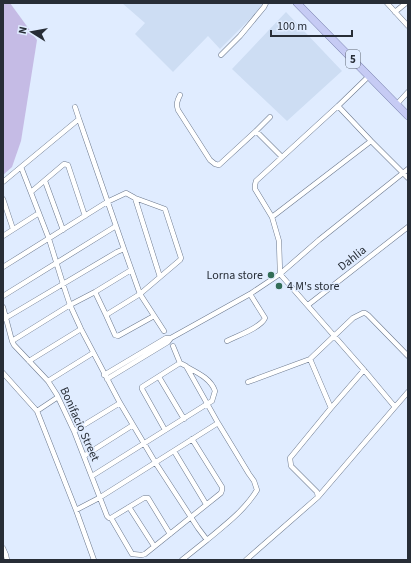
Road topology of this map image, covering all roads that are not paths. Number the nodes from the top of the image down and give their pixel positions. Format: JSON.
{"nodes":[{"id":1,"x":266,"y":3,"type":"edge"},
{"id":2,"x":297,"y":3,"type":"edge"},
{"id":3,"x":386,"y":3,"type":"edge"},
{"id":4,"x":406,"y":3,"type":"edge"},
{"id":5,"x":395,"y":12,"type":"junction"},
{"id":6,"x":408,"y":26,"type":"edge"},
{"id":7,"x":221,"y":55,"type":"dead end"},
{"id":8,"x":369,"y":76,"type":"junction"},
{"id":9,"x":408,"y":92,"type":"edge"},
{"id":10,"x":180,"y":95,"type":"dead end"},
{"id":11,"x":397,"y":104,"type":"junction"},
{"id":12,"x":338,"y":106,"type":"junction"},
{"id":13,"x":75,"y":108,"type":"dead end"},
{"id":14,"x":408,"y":116,"type":"edge"},
{"id":15,"x":270,"y":117,"type":"dead end"},
{"id":16,"x":79,"y":119,"type":"junction"},
{"id":17,"x":256,"y":131,"type":"junction"},
{"id":18,"x":371,"y":141,"type":"junction"},
{"id":19,"x":282,"y":157,"type":"junction"},
{"id":20,"x":22,"y":167,"type":"junction"},
{"id":21,"x":408,"y":169,"type":"edge"},
{"id":22,"x":404,"y":173,"type":"junction"},
{"id":23,"x":408,"y":178,"type":"edge"},
{"id":24,"x":45,"y":181,"type":"junction"},
{"id":25,"x":3,"y":182,"type":"edge"},
{"id":26,"x":31,"y":192,"type":"junction"},
{"id":27,"x":135,"y":198,"type":"junction"},
{"id":28,"x":3,"y":199,"type":"edge"},
{"id":29,"x":107,"y":202,"type":"junction"},
{"id":30,"x":39,"y":213,"type":"junction"},
{"id":31,"x":85,"y":216,"type":"junction"},
{"id":32,"x":272,"y":217,"type":"junction"},
{"id":33,"x":116,"y":226,"type":"junction"},
{"id":34,"x":408,"y":227,"type":"edge"},
{"id":35,"x":13,"y":229,"type":"junction"},
{"id":36,"x":63,"y":230,"type":"junction"},
{"id":37,"x":3,"y":236,"type":"edge"},
{"id":38,"x":49,"y":239,"type":"junction"},
{"id":39,"x":124,"y":249,"type":"junction"},
{"id":40,"x":57,"y":263,"type":"junction"},
{"id":41,"x":3,"y":267,"type":"edge"},
{"id":42,"x":131,"y":270,"type":"junction"},
{"id":43,"x":280,"y":274,"type":"junction"},
{"id":44,"x":160,"y":277,"type":"junction"},
{"id":45,"x":62,"y":284,"type":"junction"},
{"id":46,"x":95,"y":292,"type":"junction"},
{"id":47,"x":140,"y":294,"type":"junction"},
{"id":48,"x":250,"y":294,"type":"junction"},
{"id":49,"x":3,"y":296,"type":"edge"},
{"id":50,"x":70,"y":305,"type":"junction"},
{"id":51,"x":308,"y":305,"type":"junction"},
{"id":52,"x":3,"y":307,"type":"edge"},
{"id":53,"x":106,"y":315,"type":"junction"},
{"id":54,"x":154,"y":316,"type":"junction"},
{"id":55,"x":4,"y":319,"type":"edge"},
{"id":56,"x":81,"y":329,"type":"junction"},
{"id":57,"x":164,"y":331,"type":"dead end"},
{"id":58,"x":334,"y":336,"type":"junction"},
{"id":59,"x":12,"y":341,"type":"junction"},
{"id":60,"x":226,"y":341,"type":"dead end"},
{"id":61,"x":173,"y":346,"type":"dead end"},
{"id":62,"x":93,"y":353,"type":"junction"},
{"id":63,"x":408,"y":356,"type":"edge"},
{"id":64,"x":310,"y":359,"type":"junction"},
{"id":65,"x":29,"y":361,"type":"junction"},
{"id":66,"x":180,"y":364,"type":"junction"},
{"id":67,"x":186,"y":366,"type":"junction"},
{"id":68,"x":364,"y":370,"type":"junction"},
{"id":69,"x":3,"y":373,"type":"edge"},
{"id":70,"x":106,"y":377,"type":"junction"},
{"id":71,"x":159,"y":377,"type":"junction"},
{"id":72,"x":48,"y":381,"type":"junction"},
{"id":73,"x":248,"y":382,"type":"dead end"},
{"id":74,"x":408,"y":392,"type":"edge"},
{"id":75,"x":58,"y":397,"type":"junction"},
{"id":76,"x":120,"y":403,"type":"junction"},
{"id":77,"x":207,"y":404,"type":"junction"},
{"id":78,"x":331,"y":408,"type":"junction"},
{"id":79,"x":395,"y":408,"type":"junction"},
{"id":80,"x":37,"y":411,"type":"junction"},
{"id":81,"x":184,"y":420,"type":"junction"},
{"id":82,"x":218,"y":423,"type":"junction"},
{"id":83,"x":133,"y":425,"type":"junction"},
{"id":84,"x":166,"y":430,"type":"junction"},
{"id":85,"x":74,"y":431,"type":"junction"},
{"id":86,"x":192,"y":439,"type":"junction"},
{"id":87,"x":144,"y":443,"type":"junction"},
{"id":88,"x":174,"y":451,"type":"junction"},
{"id":89,"x":84,"y":456,"type":"junction"},
{"id":90,"x":155,"y":462,"type":"junction"},
{"id":91,"x":92,"y":476,"type":"junction"},
{"id":92,"x":318,"y":497,"type":"junction"},
{"id":93,"x":99,"y":498,"type":"junction"},
{"id":94,"x":206,"y":504,"type":"junction"},
{"id":95,"x":130,"y":507,"type":"junction"},
{"id":96,"x":76,"y":510,"type":"junction"},
{"id":97,"x":191,"y":517,"type":"junction"},
{"id":98,"x":112,"y":518,"type":"junction"},
{"id":99,"x":170,"y":534,"type":"junction"},
{"id":100,"x":207,"y":540,"type":"junction"},
{"id":101,"x":154,"y":546,"type":"junction"},
{"id":102,"x":3,"y":548,"type":"edge"},
{"id":103,"x":7,"y":560,"type":"edge"},
{"id":104,"x":94,"y":560,"type":"edge"},
{"id":105,"x":182,"y":560,"type":"edge"},
{"id":106,"x":246,"y":560,"type":"edge"}],
"edges":[{"from":1,"to":7,"type":"street"},
{"from":2,"to":8,"type":"main road","number":"5"},
{"from":3,"to":5,"type":"street"},
{"from":4,"to":5,"type":"street"},
{"from":5,"to":6,"type":"street"},
{"from":8,"to":11,"type":"main road","number":"5"},
{"from":8,"to":12,"type":"street"},
{"from":9,"to":11,"type":"street"},
{"from":10,"to":17,"type":"street"},
{"from":11,"to":14,"type":"main road","number":"5"},
{"from":12,"to":18,"type":"street"},
{"from":12,"to":19,"type":"street"},
{"from":13,"to":16,"type":"street"},
{"from":15,"to":17,"type":"street"},
{"from":16,"to":20,"type":"street"},
{"from":16,"to":29,"type":"street"},
{"from":17,"to":19,"type":"street"},
{"from":18,"to":22,"type":"street"},
{"from":18,"to":32,"type":"street"},
{"from":19,"to":32,"type":"street"},
{"from":20,"to":25,"type":"street"},
{"from":20,"to":26,"type":"street"},
{"from":21,"to":22,"type":"street"},
{"from":22,"to":23,"type":"street"},
{"from":22,"to":43,"type":"street"},
{"from":24,"to":26,"type":"street"},
{"from":24,"to":31,"type":"street"},
{"from":24,"to":36,"type":"street"},
{"from":26,"to":30,"type":"street"},
{"from":27,"to":29,"type":"street"},
{"from":27,"to":44,"type":"street"},
{"from":27,"to":44,"type":"street"},
{"from":28,"to":35,"type":"street"},
{"from":29,"to":31,"type":"street"},
{"from":29,"to":33,"type":"street"},
{"from":30,"to":35,"type":"street"},
{"from":30,"to":38,"type":"street"},
{"from":31,"to":36,"type":"street"},
{"from":32,"to":43,"type":"street"},
{"from":33,"to":39,"type":"street"},
{"from":33,"to":40,"type":"street"},
{"from":34,"to":51,"type":"street","name":"Dahlia"},
{"from":35,"to":37,"type":"street"},
{"from":36,"to":38,"type":"street"},
{"from":38,"to":40,"type":"street"},
{"from":38,"to":41,"type":"street"},
{"from":39,"to":42,"type":"street"},
{"from":39,"to":45,"type":"street"},
{"from":40,"to":45,"type":"street"},
{"from":40,"to":49,"type":"street"},
{"from":42,"to":46,"type":"street"},
{"from":42,"to":47,"type":"street"},
{"from":43,"to":48,"type":"street"},
{"from":43,"to":51,"type":"street"},
{"from":44,"to":47,"type":"street"},
{"from":45,"to":50,"type":"street"},
{"from":45,"to":55,"type":"street"},
{"from":46,"to":50,"type":"street"},
{"from":46,"to":53,"type":"street"},
{"from":47,"to":53,"type":"street"},
{"from":47,"to":54,"type":"street"},
{"from":48,"to":60,"type":"street"},
{"from":48,"to":70,"type":"street"},
{"from":50,"to":56,"type":"street"},
{"from":50,"to":59,"type":"street"},
{"from":51,"to":58,"type":"street"},
{"from":52,"to":55,"type":"street","name":"Bonifacio Street"},
{"from":53,"to":54,"type":"street"},
{"from":54,"to":57,"type":"street"},
{"from":55,"to":59,"type":"street","name":"Bonifacio Street"},
{"from":56,"to":62,"type":"street"},
{"from":56,"to":65,"type":"street"},
{"from":58,"to":63,"type":"street"},
{"from":58,"to":64,"type":"street"},
{"from":58,"to":68,"type":"street"},
{"from":59,"to":65,"type":"street","name":"Bonifacio Street"},
{"from":61,"to":66,"type":"street"},
{"from":62,"to":70,"type":"street"},
{"from":62,"to":72,"type":"street"},
{"from":64,"to":73,"type":"street"},
{"from":64,"to":78,"type":"street"},
{"from":65,"to":72,"type":"street","name":"Bonifacio Street"},
{"from":66,"to":67,"type":"street"},
{"from":66,"to":71,"type":"street"},
{"from":67,"to":77,"type":"street"},
{"from":67,"to":77,"type":"street"},
{"from":68,"to":78,"type":"street"},
{"from":68,"to":79,"type":"street"},
{"from":69,"to":80,"type":"street"},
{"from":70,"to":76,"type":"street"},
{"from":71,"to":81,"type":"street"},
{"from":71,"to":84,"type":"street"},
{"from":72,"to":75,"type":"street","name":"Bonifacio Street"},
{"from":74,"to":79,"type":"street"},
{"from":75,"to":80,"type":"street"},
{"from":75,"to":85,"type":"street","name":"Bonifacio Street"},
{"from":76,"to":83,"type":"street"},
{"from":76,"to":85,"type":"street"},
{"from":77,"to":81,"type":"street"},
{"from":77,"to":82,"type":"street"},
{"from":78,"to":92,"type":"street"},
{"from":79,"to":92,"type":"street"},
{"from":80,"to":96,"type":"street"},
{"from":81,"to":84,"type":"street"},
{"from":82,"to":86,"type":"street"},
{"from":82,"to":100,"type":"street"},
{"from":83,"to":87,"type":"street"},
{"from":83,"to":89,"type":"street"},
{"from":84,"to":87,"type":"street"},
{"from":85,"to":89,"type":"street","name":"Bonifacio Street"},
{"from":86,"to":88,"type":"street"},
{"from":86,"to":94,"type":"street"},
{"from":87,"to":90,"type":"street"},
{"from":87,"to":91,"type":"street"},
{"from":88,"to":90,"type":"street"},
{"from":88,"to":94,"type":"street"},
{"from":89,"to":91,"type":"street","name":"Bonifacio Street"},
{"from":90,"to":93,"type":"street"},
{"from":90,"to":97,"type":"street"},
{"from":91,"to":93,"type":"street","name":"Bonifacio Street"},
{"from":92,"to":106,"type":"street"},
{"from":93,"to":96,"type":"street"},
{"from":93,"to":98,"type":"street","name":"Bonifacio Street"},
{"from":94,"to":97,"type":"street"},
{"from":95,"to":98,"type":"street"},
{"from":95,"to":99,"type":"street"},
{"from":95,"to":101,"type":"street"},
{"from":96,"to":104,"type":"street"},
{"from":97,"to":99,"type":"street"},
{"from":97,"to":100,"type":"street"},
{"from":98,"to":101,"type":"street","name":"Bonifacio Street"},
{"from":99,"to":101,"type":"street"},
{"from":100,"to":105,"type":"street"},
{"from":102,"to":103,"type":"street"}]}
